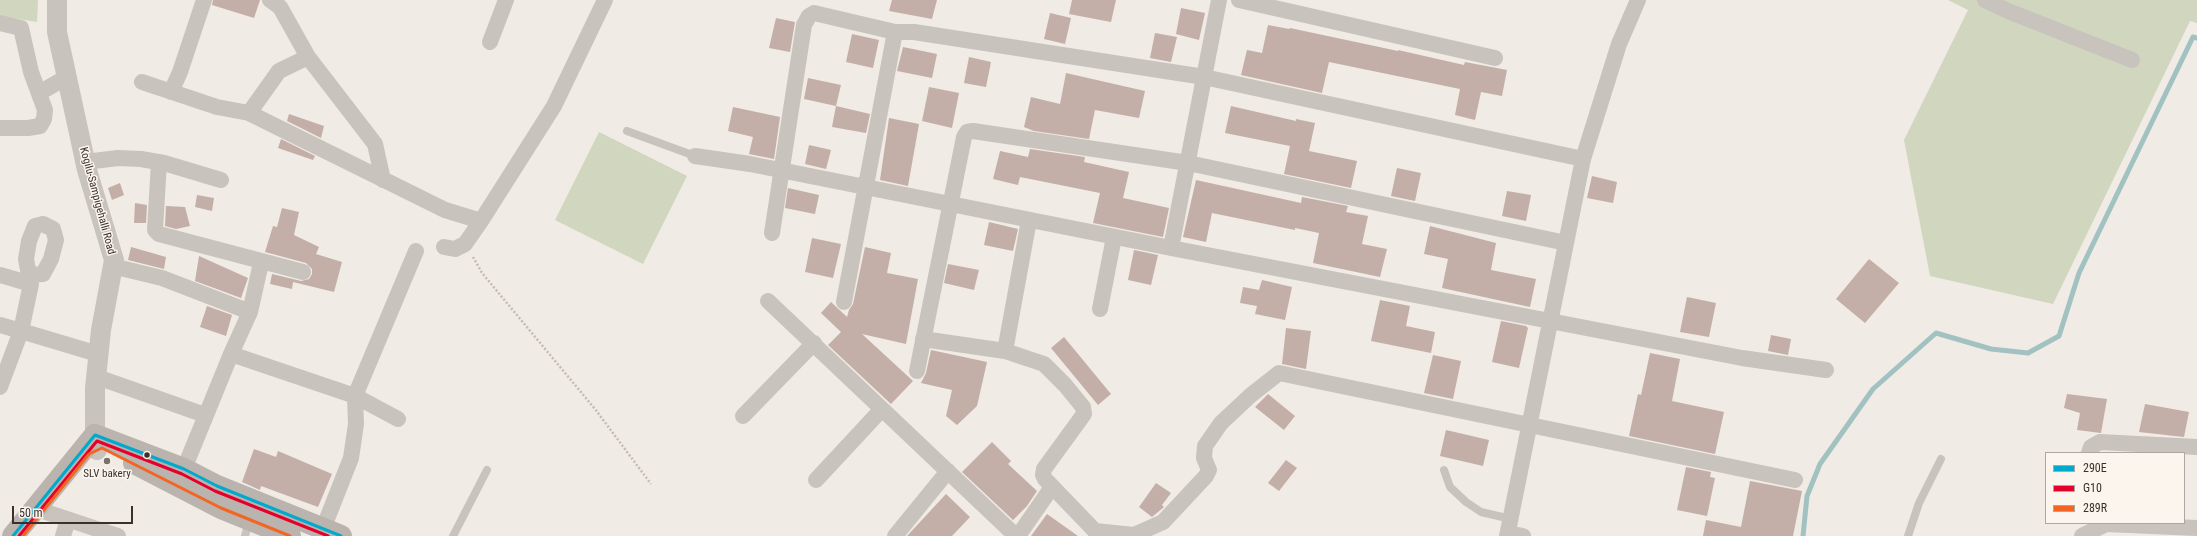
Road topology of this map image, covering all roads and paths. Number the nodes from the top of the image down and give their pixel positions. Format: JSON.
{"nodes":[{"id":1,"x":57,"y":0,"type":"edge"},
{"id":2,"x":204,"y":0,"type":"edge"},
{"id":3,"x":270,"y":0,"type":"edge"},
{"id":4,"x":506,"y":0,"type":"edge"},
{"id":5,"x":605,"y":0,"type":"edge"},
{"id":6,"x":1219,"y":0,"type":"edge"},
{"id":7,"x":1239,"y":0,"type":"edge"},
{"id":8,"x":1638,"y":0,"type":"edge"},
{"id":9,"x":1985,"y":0,"type":"edge"},
{"id":10,"x":0,"y":23,"type":"edge"},
{"id":11,"x":895,"y":32,"type":"junction"},
{"id":12,"x":490,"y":42,"type":"dead end"},
{"id":13,"x":308,"y":57,"type":"junction"},
{"id":14,"x":1495,"y":58,"type":"dead end"},
{"id":15,"x":2132,"y":60,"type":"dead end"},
{"id":16,"x":67,"y":77,"type":"junction"},
{"id":17,"x":1204,"y":78,"type":"junction"},
{"id":18,"x":142,"y":82,"type":"dead end"},
{"id":19,"x":171,"y":92,"type":"junction"},
{"id":20,"x":39,"y":93,"type":"junction"},
{"id":21,"x":249,"y":113,"type":"junction"},
{"id":22,"x":0,"y":128,"type":"edge"},
{"id":23,"x":627,"y":131,"type":"dead end"},
{"id":24,"x":695,"y":156,"type":"joint"},
{"id":25,"x":1583,"y":159,"type":"junction"},
{"id":26,"x":85,"y":162,"type":"junction"},
{"id":27,"x":159,"y":162,"type":"junction"},
{"id":28,"x":1188,"y":163,"type":"junction"},
{"id":29,"x":782,"y":171,"type":"junction"},
{"id":30,"x":221,"y":180,"type":"dead end"},
{"id":31,"x":383,"y":180,"type":"junction"},
{"id":32,"x":866,"y":187,"type":"junction"},
{"id":33,"x":950,"y":204,"type":"junction"},
{"id":34,"x":1029,"y":220,"type":"junction"},
{"id":35,"x":481,"y":221,"type":"junction"},
{"id":36,"x":772,"y":233,"type":"dead end"},
{"id":37,"x":1114,"y":237,"type":"junction"},
{"id":38,"x":1566,"y":243,"type":"junction"},
{"id":39,"x":466,"y":244,"type":"junction"},
{"id":40,"x":444,"y":246,"type":"dead end"},
{"id":41,"x":1171,"y":248,"type":"junction"},
{"id":42,"x":416,"y":251,"type":"dead end"},
{"id":43,"x":261,"y":262,"type":"junction"},
{"id":44,"x":112,"y":266,"type":"junction"},
{"id":45,"x":303,"y":272,"type":"dead end"},
{"id":46,"x":0,"y":275,"type":"edge"},
{"id":47,"x":768,"y":300,"type":"dead end"},
{"id":48,"x":844,"y":302,"type":"dead end"},
{"id":49,"x":1100,"y":309,"type":"dead end"},
{"id":50,"x":250,"y":312,"type":"junction"},
{"id":51,"x":1550,"y":322,"type":"junction"},
{"id":52,"x":0,"y":324,"type":"edge"},
{"id":53,"x":21,"y":331,"type":"junction"},
{"id":54,"x":923,"y":339,"type":"junction"},
{"id":55,"x":814,"y":343,"type":"junction"},
{"id":56,"x":1005,"y":350,"type":"junction"},
{"id":57,"x":98,"y":354,"type":"junction"},
{"id":58,"x":232,"y":354,"type":"junction"},
{"id":59,"x":1826,"y":370,"type":"dead end"},
{"id":60,"x":917,"y":371,"type":"dead end"},
{"id":61,"x":97,"y":377,"type":"junction"},
{"id":62,"x":0,"y":387,"type":"edge"},
{"id":63,"x":355,"y":396,"type":"junction"},
{"id":64,"x":882,"y":409,"type":"junction"},
{"id":65,"x":205,"y":415,"type":"junction"},
{"id":66,"x":743,"y":416,"type":"dead end"},
{"id":67,"x":398,"y":419,"type":"dead end"},
{"id":68,"x":1530,"y":424,"type":"junction"},
{"id":69,"x":96,"y":443,"type":"junction"},
{"id":70,"x":2197,"y":447,"type":"edge"},
{"id":71,"x":2089,"y":452,"type":"edge"},
{"id":72,"x":1941,"y":459,"type":"dead end"},
{"id":73,"x":184,"y":469,"type":"junction"},
{"id":74,"x":487,"y":470,"type":"dead end"},
{"id":75,"x":1444,"y":470,"type":"dead end"},
{"id":76,"x":948,"y":471,"type":"junction"},
{"id":77,"x":816,"y":480,"type":"dead end"},
{"id":78,"x":1795,"y":480,"type":"dead end"},
{"id":79,"x":651,"y":484,"type":"dead end"},
{"id":80,"x":1052,"y":487,"type":"junction"},
{"id":81,"x":229,"y":501,"type":"junction"},
{"id":82,"x":43,"y":511,"type":"junction"},
{"id":83,"x":68,"y":520,"type":"junction"},
{"id":84,"x":247,"y":528,"type":"edge"},
{"id":85,"x":2108,"y":528,"type":"edge"},
{"id":86,"x":2197,"y":528,"type":"edge"},
{"id":87,"x":1512,"y":531,"type":"edge"},
{"id":88,"x":332,"y":532,"type":"edge"},
{"id":89,"x":97,"y":533,"type":"edge"},
{"id":90,"x":277,"y":534,"type":"edge"},
{"id":91,"x":13,"y":536,"type":"edge"},
{"id":92,"x":23,"y":536,"type":"edge"},
{"id":93,"x":63,"y":536,"type":"edge"},
{"id":94,"x":118,"y":536,"type":"edge"},
{"id":95,"x":453,"y":536,"type":"edge"},
{"id":96,"x":895,"y":536,"type":"edge"},
{"id":97,"x":1017,"y":536,"type":"edge"},
{"id":98,"x":1908,"y":536,"type":"edge"},
{"id":99,"x":2082,"y":536,"type":"edge"}],
"edges":[{"from":1,"to":16,"type":"street","name":"Kogilu-Sampigehalli Road"},
{"from":2,"to":19,"type":"street"},
{"from":3,"to":13,"type":"street"},
{"from":4,"to":12,"type":"street"},
{"from":5,"to":35,"type":"street"},
{"from":6,"to":17,"type":"street"},
{"from":7,"to":14,"type":"street"},
{"from":8,"to":25,"type":"street"},
{"from":9,"to":15,"type":"street"},
{"from":10,"to":20,"type":"street"},
{"from":11,"to":17,"type":"street"},
{"from":11,"to":29,"type":"street"},
{"from":11,"to":32,"type":"street"},
{"from":13,"to":21,"type":"street"},
{"from":13,"to":31,"type":"street"},
{"from":16,"to":20,"type":"street"},
{"from":16,"to":26,"type":"street","name":"Kogilu-Sampigehalli Road"},
{"from":17,"to":25,"type":"street"},
{"from":17,"to":28,"type":"street"},
{"from":18,"to":19,"type":"street"},
{"from":19,"to":21,"type":"street"},
{"from":20,"to":22,"type":"street"},
{"from":21,"to":31,"type":"street"},
{"from":23,"to":24,"type":"lane"},
{"from":24,"to":29,"type":"street"},
{"from":25,"to":38,"type":"street"},
{"from":26,"to":27,"type":"street"},
{"from":26,"to":44,"type":"street","name":"Kogilu-Sampigehalli Road"},
{"from":27,"to":30,"type":"street"},
{"from":27,"to":43,"type":"street"},
{"from":28,"to":33,"type":"street"},
{"from":28,"to":38,"type":"street"},
{"from":28,"to":41,"type":"street"},
{"from":29,"to":32,"type":"street"},
{"from":29,"to":36,"type":"street"},
{"from":31,"to":35,"type":"street"},
{"from":32,"to":33,"type":"street"},
{"from":32,"to":48,"type":"street"},
{"from":33,"to":34,"type":"street"},
{"from":33,"to":54,"type":"street"},
{"from":34,"to":37,"type":"street"},
{"from":34,"to":56,"type":"street"},
{"from":35,"to":39,"type":"street"},
{"from":37,"to":41,"type":"street"},
{"from":37,"to":49,"type":"street"},
{"from":38,"to":51,"type":"street"},
{"from":39,"to":40,"type":"street"},
{"from":39,"to":79,"type":"path"},
{"from":41,"to":51,"type":"street"},
{"from":42,"to":63,"type":"street"},
{"from":43,"to":45,"type":"street"},
{"from":43,"to":50,"type":"street"},
{"from":44,"to":50,"type":"street"},
{"from":44,"to":57,"type":"street","name":"Kogilu-Sampigehalli Road"},
{"from":46,"to":53,"type":"street"},
{"from":47,"to":55,"type":"street"},
{"from":50,"to":58,"type":"street"},
{"from":51,"to":59,"type":"street"},
{"from":51,"to":68,"type":"street"},
{"from":52,"to":53,"type":"street"},
{"from":53,"to":57,"type":"street"},
{"from":53,"to":62,"type":"street"},
{"from":54,"to":56,"type":"street"},
{"from":54,"to":60,"type":"street"},
{"from":55,"to":64,"type":"street"},
{"from":55,"to":66,"type":"street"},
{"from":56,"to":80,"type":"street"},
{"from":57,"to":61,"type":"street","name":"Kogilu-Sampigehalli Road"},
{"from":58,"to":63,"type":"street"},
{"from":58,"to":65,"type":"street"},
{"from":61,"to":65,"type":"street"},
{"from":61,"to":69,"type":"street","name":"Kogilu-Sampigehalli Road"},
{"from":63,"to":67,"type":"street"},
{"from":63,"to":88,"type":"street"},
{"from":64,"to":76,"type":"street"},
{"from":64,"to":77,"type":"street"},
{"from":65,"to":73,"type":"street"},
{"from":68,"to":78,"type":"street"},
{"from":68,"to":80,"type":"street"},
{"from":68,"to":87,"type":"street"},
{"from":69,"to":73,"type":"main road"},
{"from":69,"to":81,"type":"main road"},
{"from":69,"to":82,"type":"main road"},
{"from":69,"to":91,"type":"main road"},
{"from":70,"to":71,"type":"street"},
{"from":72,"to":98,"type":"lane"},
{"from":73,"to":81,"type":"main road"},
{"from":74,"to":95,"type":"lane"},
{"from":75,"to":87,"type":"lane"},
{"from":76,"to":96,"type":"street"},
{"from":76,"to":97,"type":"street"},
{"from":80,"to":97,"type":"street"},
{"from":81,"to":84,"type":"main road"},
{"from":81,"to":88,"type":"main road"},
{"from":82,"to":83,"type":"street"},
{"from":82,"to":92,"type":"main road"},
{"from":83,"to":89,"type":"street"},
{"from":83,"to":93,"type":"street"},
{"from":84,"to":90,"type":"main road"},
{"from":85,"to":86,"type":"street"},
{"from":85,"to":99,"type":"street"},
{"from":89,"to":94,"type":"street"}]}
